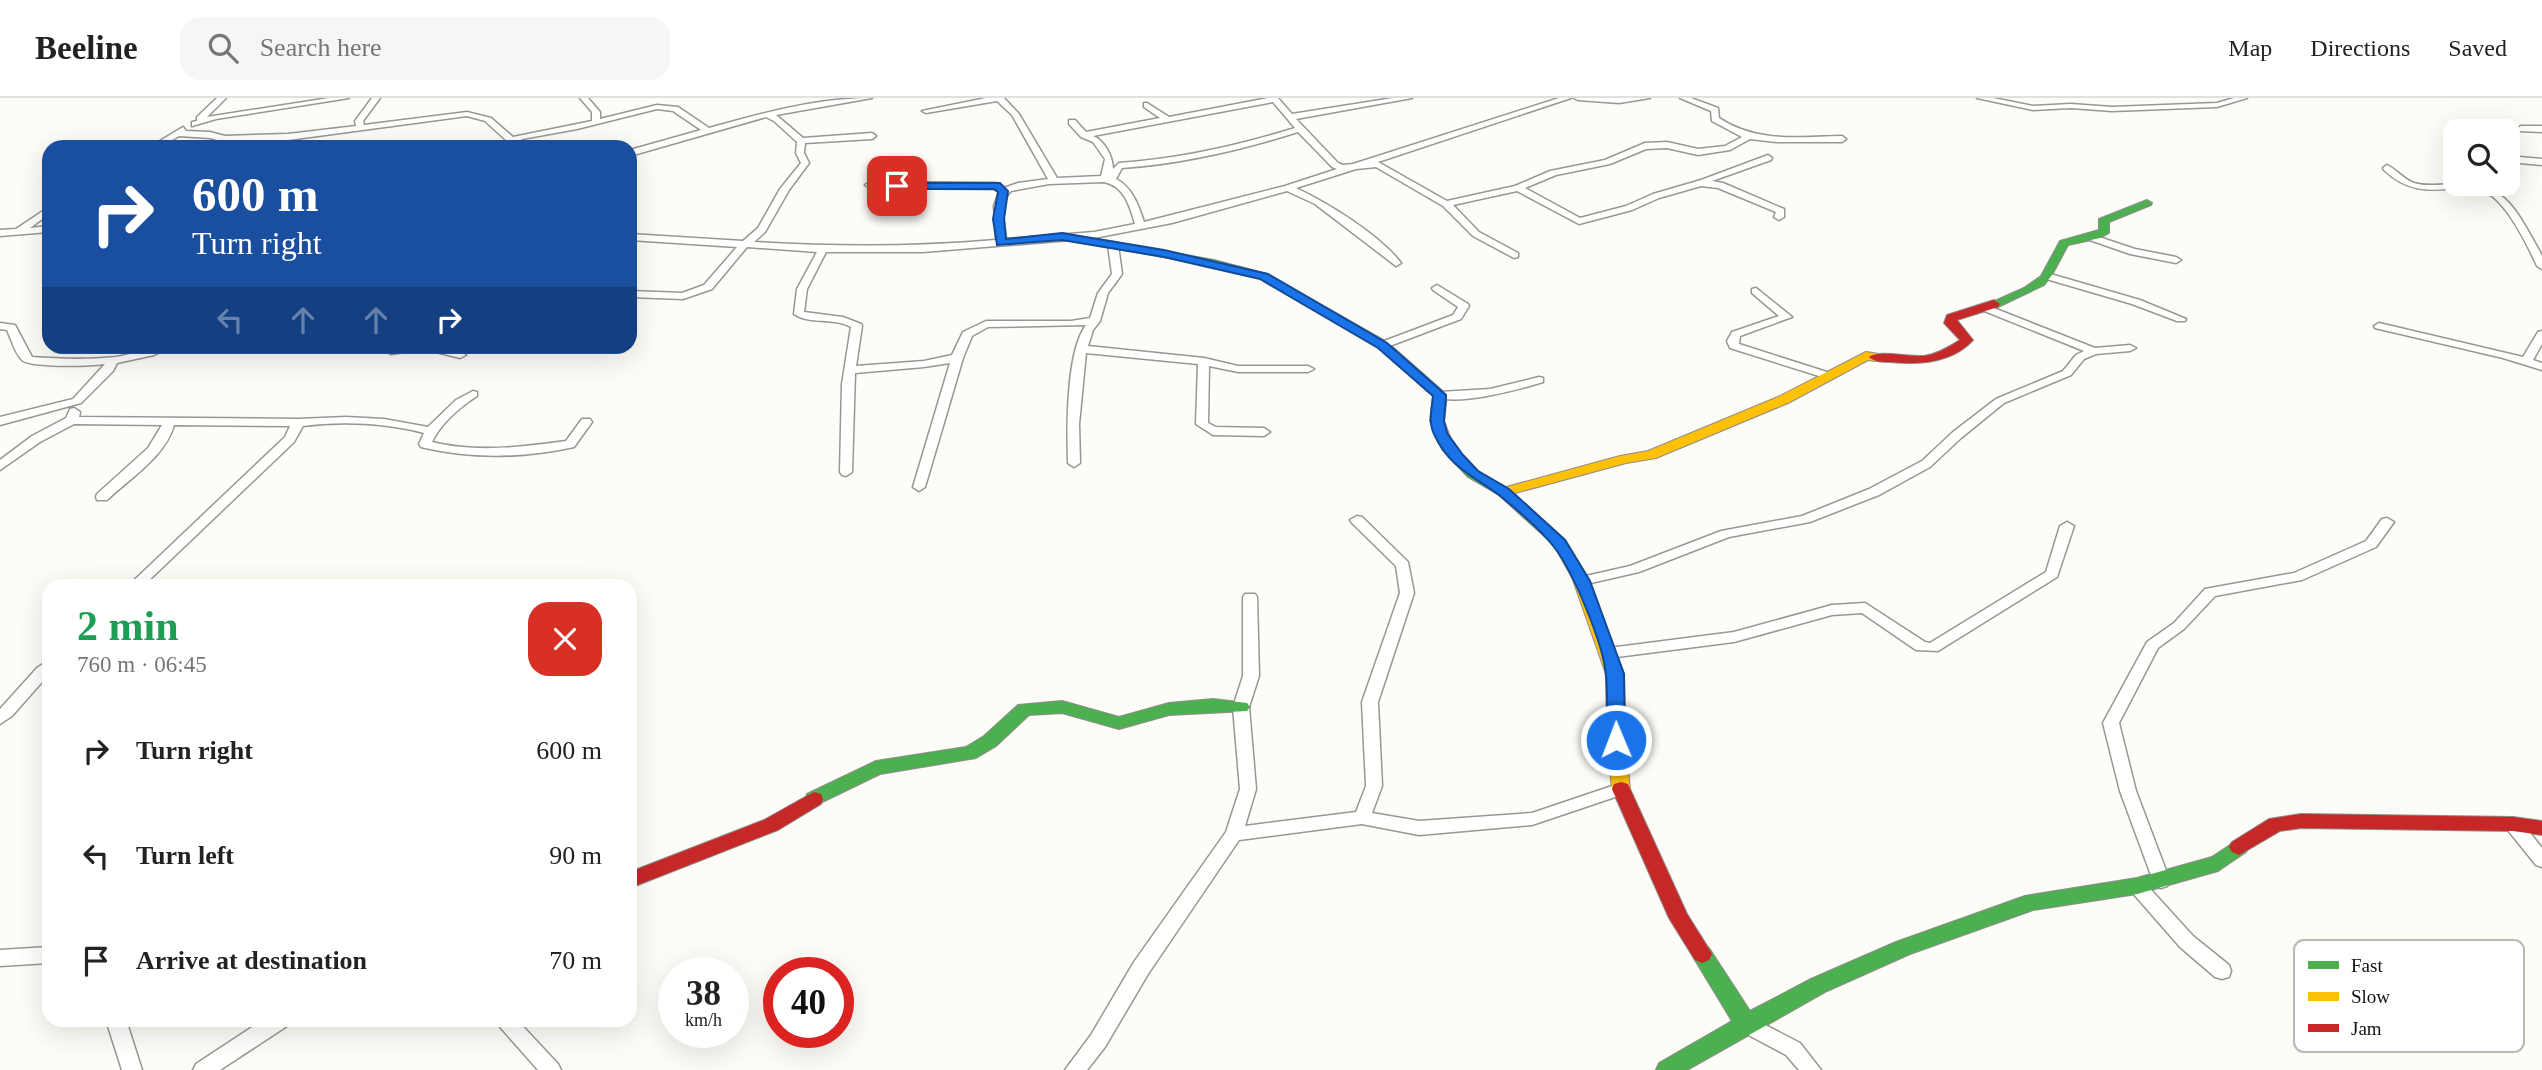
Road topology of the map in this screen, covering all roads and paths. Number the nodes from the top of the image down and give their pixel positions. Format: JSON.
{"nodes":[{"id":1,"x":222,"y":98,"type":"edge"},
{"id":2,"x":345,"y":98,"type":"edge"},
{"id":3,"x":376,"y":98,"type":"edge"},
{"id":4,"x":584,"y":98,"type":"edge"},
{"id":5,"x":679,"y":98,"type":"edge"},
{"id":6,"x":868,"y":98,"type":"edge"},
{"id":7,"x":999,"y":98,"type":"edge"},
{"id":8,"x":1275,"y":98,"type":"edge"},
{"id":9,"x":1408,"y":98,"type":"edge"},
{"id":10,"x":1567,"y":98,"type":"edge"},
{"id":11,"x":1577,"y":98,"type":"edge"},
{"id":12,"x":1646,"y":98,"type":"edge"},
{"id":13,"x":1684,"y":98,"type":"edge"},
{"id":14,"x":1982,"y":98,"type":"edge"},
{"id":15,"x":2243,"y":98,"type":"edge"},
{"id":16,"x":825,"y":102,"type":"edge"},
{"id":17,"x":1147,"y":105,"type":"dead end"},
{"id":18,"x":466,"y":106,"type":"dead end"},
{"id":19,"x":657,"y":107,"type":"junction"},
{"id":20,"x":926,"y":111,"type":"dead end"},
{"id":21,"x":478,"y":114,"type":"junction"},
{"id":22,"x":767,"y":114,"type":"junction"},
{"id":23,"x":1291,"y":117,"type":"junction"},
{"id":24,"x":596,"y":120,"type":"junction"},
{"id":25,"x":1168,"y":120,"type":"junction"},
{"id":26,"x":1072,"y":122,"type":"dead end"},
{"id":27,"x":195,"y":124,"type":"junction"},
{"id":28,"x":361,"y":128,"type":"junction"},
{"id":29,"x":1300,"y":129,"type":"junction"},
{"id":30,"x":2521,"y":129,"type":"dead end"},
{"id":31,"x":2542,"y":129,"type":"edge"},
{"id":32,"x":707,"y":130,"type":"junction"},
{"id":33,"x":177,"y":133,"type":"junction"},
{"id":34,"x":1084,"y":135,"type":"junction"},
{"id":35,"x":872,"y":136,"type":"dead end"},
{"id":36,"x":1749,"y":136,"type":"junction"},
{"id":37,"x":1842,"y":139,"type":"dead end"},
{"id":38,"x":166,"y":140,"type":"edge"},
{"id":39,"x":506,"y":140,"type":"edge"},
{"id":40,"x":515,"y":140,"type":"edge"},
{"id":41,"x":801,"y":141,"type":"junction"},
{"id":42,"x":637,"y":151,"type":"edge"},
{"id":43,"x":1768,"y":158,"type":"dead end"},
{"id":44,"x":2520,"y":160,"type":"edge"},
{"id":45,"x":2542,"y":162,"type":"edge"},
{"id":46,"x":1351,"y":167,"type":"junction"},
{"id":47,"x":2387,"y":168,"type":"dead end"},
{"id":48,"x":1107,"y":179,"type":"junction"},
{"id":49,"x":1055,"y":181,"type":"junction"},
{"id":50,"x":1701,"y":183,"type":"junction"},
{"id":51,"x":870,"y":185,"type":"dead end"},
{"id":52,"x":1000,"y":188,"type":"junction"},
{"id":53,"x":1288,"y":188,"type":"junction"},
{"id":54,"x":1518,"y":188,"type":"junction"},
{"id":55,"x":2147,"y":203,"type":"dead end"},
{"id":56,"x":1446,"y":204,"type":"junction"},
{"id":57,"x":42,"y":215,"type":"edge"},
{"id":58,"x":1779,"y":217,"type":"dead end"},
{"id":59,"x":1140,"y":224,"type":"junction"},
{"id":60,"x":42,"y":229,"type":"edge"},
{"id":61,"x":19,"y":231,"type":"junction"},
{"id":62,"x":0,"y":233,"type":"edge"},
{"id":63,"x":1062,"y":236,"type":"junction"},
{"id":64,"x":637,"y":237,"type":"edge"},
{"id":65,"x":2090,"y":237,"type":"junction"},
{"id":66,"x":1001,"y":243,"type":"junction"},
{"id":67,"x":745,"y":244,"type":"junction"},
{"id":68,"x":1113,"y":245,"type":"junction"},
{"id":69,"x":823,"y":249,"type":"junction"},
{"id":70,"x":1514,"y":255,"type":"dead end"},
{"id":71,"x":2176,"y":260,"type":"dead end"},
{"id":72,"x":1396,"y":262,"type":"dead end"},
{"id":73,"x":2542,"y":266,"type":"edge"},
{"id":74,"x":2047,"y":276,"type":"junction"},
{"id":75,"x":1437,"y":288,"type":"dead end"},
{"id":76,"x":1756,"y":292,"type":"dead end"},
{"id":77,"x":637,"y":294,"type":"edge"},
{"id":78,"x":1986,"y":308,"type":"junction"},
{"id":79,"x":2181,"y":319,"type":"dead end"},
{"id":80,"x":1091,"y":325,"type":"junction"},
{"id":81,"x":0,"y":326,"type":"edge"},
{"id":82,"x":2379,"y":326,"type":"dead end"},
{"id":83,"x":2542,"y":334,"type":"edge"},
{"id":84,"x":1383,"y":345,"type":"junction"},
{"id":85,"x":2130,"y":348,"type":"dead end"},
{"id":86,"x":1081,"y":349,"type":"junction"},
{"id":87,"x":2094,"y":351,"type":"junction"},
{"id":88,"x":145,"y":354,"type":"edge"},
{"id":89,"x":456,"y":354,"type":"edge"},
{"id":90,"x":460,"y":355,"type":"dead end"},
{"id":91,"x":957,"y":358,"type":"junction"},
{"id":92,"x":112,"y":360,"type":"junction"},
{"id":93,"x":1204,"y":360,"type":"junction"},
{"id":94,"x":2526,"y":362,"type":"junction"},
{"id":95,"x":2542,"y":367,"type":"edge"},
{"id":96,"x":1308,"y":369,"type":"dead end"},
{"id":97,"x":850,"y":370,"type":"junction"},
{"id":98,"x":1826,"y":376,"type":"junction"},
{"id":99,"x":1539,"y":380,"type":"dead end"},
{"id":100,"x":473,"y":394,"type":"dead end"},
{"id":101,"x":1440,"y":395,"type":"junction"},
{"id":102,"x":77,"y":401,"type":"junction"},
{"id":103,"x":72,"y":419,"type":"junction"},
{"id":104,"x":0,"y":421,"type":"edge"},
{"id":105,"x":586,"y":422,"type":"dead end"},
{"id":106,"x":298,"y":423,"type":"junction"},
{"id":107,"x":169,"y":424,"type":"junction"},
{"id":108,"x":431,"y":431,"type":"junction"},
{"id":109,"x":1264,"y":432,"type":"dead end"},
{"id":110,"x":1074,"y":463,"type":"dead end"},
{"id":111,"x":0,"y":466,"type":"edge"},
{"id":112,"x":846,"y":472,"type":"dead end"},
{"id":113,"x":919,"y":487,"type":"dead end"},
{"id":114,"x":1504,"y":492,"type":"junction"},
{"id":115,"x":102,"y":497,"type":"dead end"},
{"id":116,"x":1357,"y":520,"type":"dead end"},
{"id":117,"x":2387,"y":522,"type":"dead end"},
{"id":118,"x":2067,"y":526,"type":"dead end"},
{"id":119,"x":142,"y":579,"type":"edge"},
{"id":120,"x":1582,"y":581,"type":"junction"},
{"id":121,"x":1250,"y":597,"type":"dead end"},
{"id":122,"x":1609,"y":653,"type":"junction"},
{"id":123,"x":42,"y":672,"type":"edge"},
{"id":124,"x":1241,"y":707,"type":"junction"},
{"id":125,"x":0,"y":718,"type":"edge"},
{"id":126,"x":1621,"y":789,"type":"junction"},
{"id":127,"x":1362,"y":818,"type":"junction"},
{"id":128,"x":2514,"y":824,"type":"junction"},
{"id":129,"x":2542,"y":828,"type":"edge"},
{"id":130,"x":1234,"y":834,"type":"junction"},
{"id":131,"x":2542,"y":860,"type":"edge"},
{"id":132,"x":637,"y":877,"type":"edge"},
{"id":133,"x":2161,"y":881,"type":"junction"},
{"id":134,"x":2137,"y":886,"type":"junction"},
{"id":135,"x":42,"y":955,"type":"edge"},
{"id":136,"x":0,"y":958,"type":"edge"},
{"id":137,"x":2222,"y":971,"type":"dead end"},
{"id":138,"x":1746,"y":1024,"type":"junction"},
{"id":139,"x":118,"y":1027,"type":"edge"},
{"id":140,"x":269,"y":1027,"type":"edge"},
{"id":141,"x":511,"y":1027,"type":"edge"},
{"id":142,"x":132,"y":1070,"type":"edge"},
{"id":143,"x":203,"y":1070,"type":"edge"},
{"id":144,"x":551,"y":1070,"type":"edge"},
{"id":145,"x":1075,"y":1070,"type":"edge"},
{"id":146,"x":1667,"y":1070,"type":"edge"},
{"id":147,"x":1811,"y":1070,"type":"edge"}],
"edges":[{"from":1,"to":27,"type":"street"},
{"from":2,"to":27,"type":"street"},
{"from":3,"to":28,"type":"street"},
{"from":4,"to":24,"type":"street"},
{"from":5,"to":19,"type":"street"},
{"from":6,"to":16,"type":"street"},
{"from":7,"to":20,"type":"street"},
{"from":7,"to":49,"type":"street"},
{"from":8,"to":23,"type":"street"},
{"from":8,"to":25,"type":"street"},
{"from":9,"to":23,"type":"street"},
{"from":10,"to":46,"type":"street"},
{"from":11,"to":12,"type":"street"},
{"from":13,"to":36,"type":"street"},
{"from":14,"to":15,"type":"street"},
{"from":16,"to":22,"type":"street"},
{"from":17,"to":25,"type":"street"},
{"from":18,"to":21,"type":"street"},
{"from":19,"to":24,"type":"street"},
{"from":19,"to":32,"type":"street"},
{"from":21,"to":28,"type":"street"},
{"from":21,"to":39,"type":"street"},
{"from":22,"to":32,"type":"street"},
{"from":22,"to":41,"type":"street"},
{"from":23,"to":29,"type":"street"},
{"from":24,"to":40,"type":"street"},
{"from":25,"to":34,"type":"street"},
{"from":26,"to":34,"type":"street"},
{"from":27,"to":33,"type":"street"},
{"from":28,"to":33,"type":"street"},
{"from":29,"to":46,"type":"street"},
{"from":29,"to":48,"type":"street"},
{"from":30,"to":31,"type":"street"},
{"from":32,"to":42,"type":"street"},
{"from":33,"to":38,"type":"street"},
{"from":34,"to":48,"type":"street"},
{"from":35,"to":41,"type":"street"},
{"from":36,"to":37,"type":"street"},
{"from":36,"to":54,"type":"street"},
{"from":41,"to":67,"type":"street"},
{"from":43,"to":50,"type":"street"},
{"from":44,"to":45,"type":"street"},
{"from":46,"to":53,"type":"street"},
{"from":46,"to":56,"type":"street"},
{"from":47,"to":73,"type":"street"},
{"from":48,"to":49,"type":"street"},
{"from":48,"to":59,"type":"street"},
{"from":49,"to":52,"type":"street"},
{"from":50,"to":54,"type":"street"},
{"from":50,"to":58,"type":"street"},
{"from":51,"to":52,"type":"street"},
{"from":52,"to":66,"type":"street"},
{"from":53,"to":59,"type":"street"},
{"from":53,"to":72,"type":"street"},
{"from":54,"to":56,"type":"street"},
{"from":55,"to":65,"type":"street"},
{"from":56,"to":70,"type":"street"},
{"from":57,"to":61,"type":"street"},
{"from":59,"to":63,"type":"street"},
{"from":60,"to":61,"type":"street"},
{"from":61,"to":62,"type":"street"},
{"from":63,"to":66,"type":"street"},
{"from":63,"to":68,"type":"street"},
{"from":64,"to":67,"type":"street"},
{"from":65,"to":71,"type":"street"},
{"from":65,"to":74,"type":"street"},
{"from":66,"to":69,"type":"street"},
{"from":67,"to":69,"type":"street"},
{"from":67,"to":77,"type":"street"},
{"from":68,"to":80,"type":"street"},
{"from":68,"to":84,"type":"street"},
{"from":69,"to":97,"type":"street"},
{"from":74,"to":78,"type":"street"},
{"from":74,"to":79,"type":"street"},
{"from":75,"to":84,"type":"street"},
{"from":76,"to":98,"type":"street"},
{"from":78,"to":87,"type":"street"},
{"from":78,"to":98,"type":"street"},
{"from":80,"to":86,"type":"street"},
{"from":80,"to":91,"type":"street"},
{"from":81,"to":92,"type":"street"},
{"from":82,"to":94,"type":"street"},
{"from":83,"to":94,"type":"street"},
{"from":84,"to":101,"type":"street"},
{"from":85,"to":87,"type":"street"},
{"from":86,"to":93,"type":"street"},
{"from":86,"to":110,"type":"street"},
{"from":87,"to":120,"type":"street"},
{"from":88,"to":92,"type":"street"},
{"from":89,"to":90,"type":"street"},
{"from":91,"to":97,"type":"street"},
{"from":91,"to":113,"type":"street"},
{"from":92,"to":102,"type":"street"},
{"from":93,"to":96,"type":"street"},
{"from":93,"to":109,"type":"street"},
{"from":94,"to":95,"type":"street"},
{"from":97,"to":112,"type":"street"},
{"from":98,"to":114,"type":"street"},
{"from":99,"to":101,"type":"street"},
{"from":100,"to":108,"type":"street"},
{"from":101,"to":114,"type":"street"},
{"from":102,"to":103,"type":"street"},
{"from":102,"to":104,"type":"street"},
{"from":103,"to":107,"type":"street"},
{"from":103,"to":111,"type":"street"},
{"from":105,"to":108,"type":"street"},
{"from":106,"to":107,"type":"street"},
{"from":106,"to":108,"type":"street"},
{"from":106,"to":119,"type":"street"},
{"from":107,"to":115,"type":"street"},
{"from":114,"to":120,"type":"street"},
{"from":116,"to":127,"type":"street"},
{"from":117,"to":133,"type":"street"},
{"from":118,"to":122,"type":"street"},
{"from":120,"to":122,"type":"street"},
{"from":121,"to":124,"type":"street"},
{"from":122,"to":126,"type":"street"},
{"from":123,"to":125,"type":"street"},
{"from":124,"to":130,"type":"street"},
{"from":124,"to":132,"type":"street"},
{"from":126,"to":127,"type":"street"},
{"from":126,"to":138,"type":"street"},
{"from":127,"to":130,"type":"street"},
{"from":128,"to":129,"type":"street"},
{"from":128,"to":131,"type":"street"},
{"from":128,"to":133,"type":"street"},
{"from":130,"to":145,"type":"street"},
{"from":133,"to":134,"type":"street"},
{"from":134,"to":137,"type":"street"},
{"from":134,"to":138,"type":"street"},
{"from":135,"to":136,"type":"street"},
{"from":138,"to":146,"type":"street"},
{"from":138,"to":147,"type":"street"},
{"from":139,"to":142,"type":"street"},
{"from":140,"to":143,"type":"street"},
{"from":141,"to":144,"type":"street"}]}
